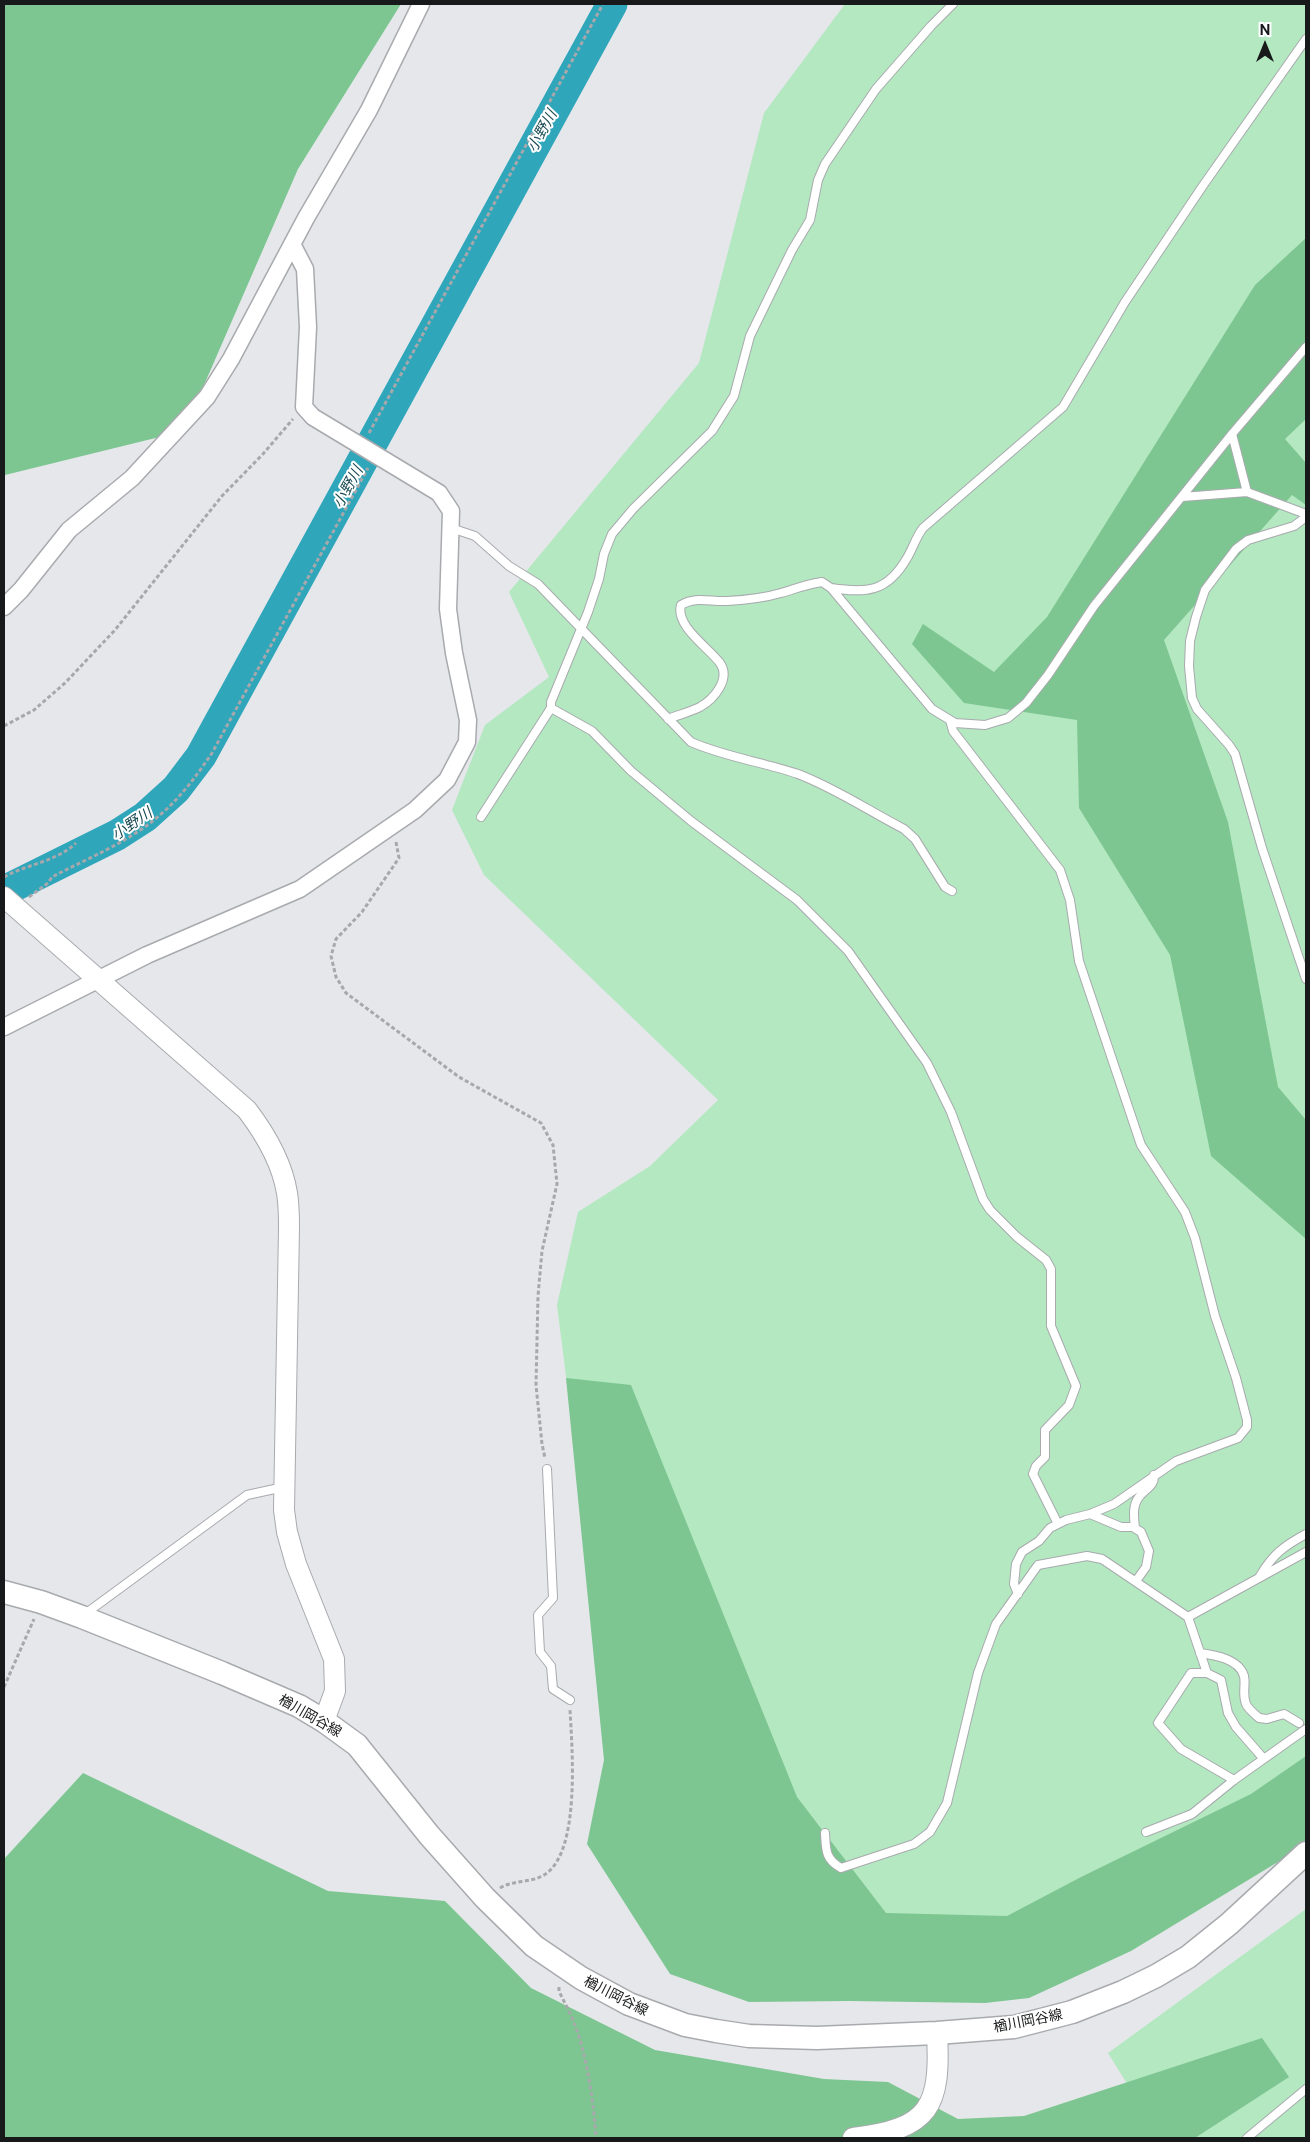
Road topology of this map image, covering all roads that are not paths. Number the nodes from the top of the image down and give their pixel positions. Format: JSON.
{"nodes":[{"id":1,"x":421,"y":4,"type":"edge"},
{"id":2,"x":953,"y":4,"type":"edge"},
{"id":3,"x":1306,"y":39,"type":"edge"},
{"id":4,"x":292,"y":244,"type":"junction"},
{"id":5,"x":1306,"y":347,"type":"edge"},
{"id":6,"x":1232,"y":434,"type":"junction"},
{"id":7,"x":1247,"y":492,"type":"junction"},
{"id":8,"x":1182,"y":496,"type":"junction"},
{"id":9,"x":1306,"y":516,"type":"edge"},
{"id":10,"x":451,"y":528,"type":"junction"},
{"id":11,"x":831,"y":588,"type":"junction"},
{"id":12,"x":4,"y":607,"type":"edge"},
{"id":13,"x":581,"y":629,"type":"junction"},
{"id":14,"x":551,"y":708,"type":"junction"},
{"id":15,"x":668,"y":719,"type":"junction"},
{"id":16,"x":950,"y":720,"type":"junction"},
{"id":17,"x":481,"y":817,"type":"dead end"},
{"id":18,"x":952,"y":891,"type":"dead end"},
{"id":19,"x":8,"y":901,"type":"edge"},
{"id":20,"x":97,"y":979,"type":"junction"},
{"id":21,"x":1306,"y":979,"type":"edge"},
{"id":22,"x":4,"y":1027,"type":"edge"},
{"id":23,"x":547,"y":1468,"type":"road end"},
{"id":24,"x":1154,"y":1475,"type":"junction"},
{"id":25,"x":285,"y":1487,"type":"junction"},
{"id":26,"x":1090,"y":1514,"type":"junction"},
{"id":27,"x":1058,"y":1524,"type":"junction"},
{"id":28,"x":1135,"y":1528,"type":"junction"},
{"id":29,"x":1306,"y":1534,"type":"edge"},
{"id":30,"x":1306,"y":1552,"type":"edge"},
{"id":31,"x":1260,"y":1576,"type":"junction"},
{"id":32,"x":1136,"y":1581,"type":"junction"},
{"id":33,"x":4,"y":1592,"type":"edge"},
{"id":34,"x":1018,"y":1594,"type":"junction"},
{"id":35,"x":82,"y":1617,"type":"junction"},
{"id":36,"x":1188,"y":1617,"type":"junction"},
{"id":37,"x":1200,"y":1653,"type":"junction"},
{"id":38,"x":1207,"y":1673,"type":"junction"},
{"id":39,"x":570,"y":1700,"type":"road end"},
{"id":40,"x":324,"y":1721,"type":"junction"},
{"id":41,"x":1299,"y":1723,"type":"dead end"},
{"id":42,"x":1306,"y":1728,"type":"edge"},
{"id":43,"x":1262,"y":1758,"type":"junction"},
{"id":44,"x":1234,"y":1780,"type":"junction"},
{"id":45,"x":1146,"y":1832,"type":"dead end"},
{"id":46,"x":825,"y":1833,"type":"dead end"},
{"id":47,"x":1306,"y":1853,"type":"edge"},
{"id":48,"x":937,"y":2033,"type":"junction"},
{"id":49,"x":1306,"y":2089,"type":"edge"},
{"id":50,"x":853,"y":2138,"type":"edge"},
{"id":51,"x":1247,"y":2138,"type":"edge"}],
"edges":[{"from":1,"to":4,"type":"street"},
{"from":2,"to":13,"type":"lane"},
{"from":3,"to":11,"type":"lane"},
{"from":4,"to":10,"type":"street"},
{"from":4,"to":12,"type":"street"},
{"from":5,"to":6,"type":"lane"},
{"from":6,"to":7,"type":"lane"},
{"from":6,"to":8,"type":"lane"},
{"from":7,"to":8,"type":"lane"},
{"from":7,"to":9,"type":"lane"},
{"from":8,"to":16,"type":"lane"},
{"from":9,"to":21,"type":"lane"},
{"from":10,"to":13,"type":"lane"},
{"from":10,"to":20,"type":"street"},
{"from":11,"to":15,"type":"lane"},
{"from":11,"to":16,"type":"lane"},
{"from":13,"to":14,"type":"lane"},
{"from":13,"to":15,"type":"lane"},
{"from":14,"to":17,"type":"lane"},
{"from":14,"to":27,"type":"lane"},
{"from":15,"to":18,"type":"lane"},
{"from":16,"to":24,"type":"lane"},
{"from":19,"to":20,"type":"street"},
{"from":20,"to":22,"type":"street"},
{"from":20,"to":25,"type":"street"},
{"from":23,"to":39,"type":"lane"},
{"from":24,"to":26,"type":"lane"},
{"from":24,"to":28,"type":"lane"},
{"from":25,"to":35,"type":"lane"},
{"from":25,"to":40,"type":"street"},
{"from":26,"to":27,"type":"lane"},
{"from":26,"to":28,"type":"lane"},
{"from":27,"to":34,"type":"lane"},
{"from":28,"to":32,"type":"lane"},
{"from":29,"to":31,"type":"lane"},
{"from":30,"to":31,"type":"lane"},
{"from":31,"to":36,"type":"lane"},
{"from":32,"to":34,"type":"lane"},
{"from":32,"to":36,"type":"lane"},
{"from":33,"to":35,"type":"main road","name":"楢川岡谷線"},
{"from":34,"to":46,"type":"lane"},
{"from":35,"to":40,"type":"main road","name":"楢川岡谷線"},
{"from":36,"to":37,"type":"lane"},
{"from":37,"to":38,"type":"lane"},
{"from":37,"to":41,"type":"lane"},
{"from":38,"to":43,"type":"lane"},
{"from":38,"to":44,"type":"lane"},
{"from":40,"to":48,"type":"main road","name":"楢川岡谷線"},
{"from":42,"to":43,"type":"lane"},
{"from":43,"to":44,"type":"lane"},
{"from":44,"to":45,"type":"lane"},
{"from":47,"to":48,"type":"main road","name":"楢川岡谷線"},
{"from":48,"to":50,"type":"street"},
{"from":49,"to":51,"type":"lane"}]}
